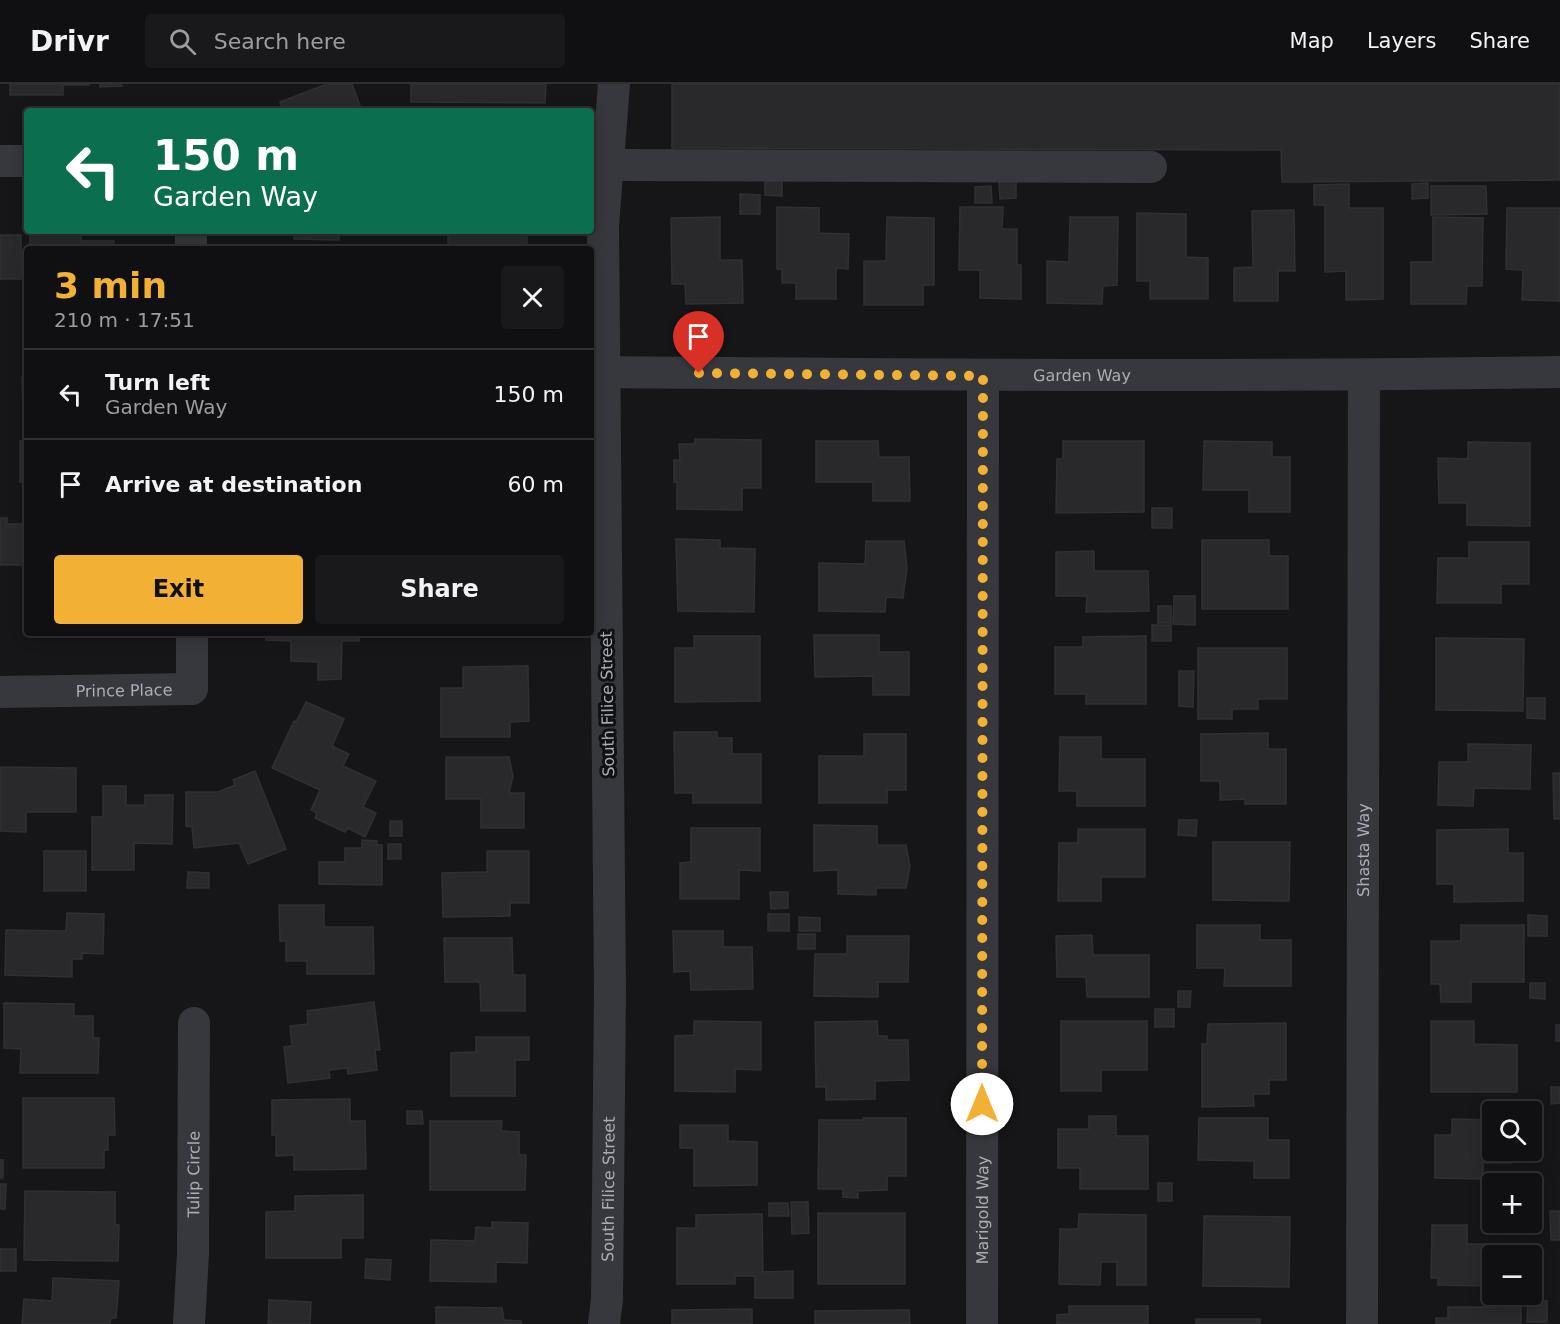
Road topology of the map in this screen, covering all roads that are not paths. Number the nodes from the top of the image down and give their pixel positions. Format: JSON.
{"nodes":[{"id":1,"x":614,"y":84,"type":"edge"},
{"id":2,"x":0,"y":161,"type":"edge"},
{"id":3,"x":24,"y":161,"type":"edge"},
{"id":4,"x":607,"y":165,"type":"junction"},
{"id":5,"x":1151,"y":167,"type":"dead end"},
{"id":6,"x":604,"y":372,"type":"junction"},
{"id":7,"x":1560,"y":372,"type":"edge"},
{"id":8,"x":1364,"y":375,"type":"junction"},
{"id":9,"x":983,"y":376,"type":"junction"},
{"id":10,"x":192,"y":636,"type":"edge"},
{"id":11,"x":0,"y":692,"type":"edge"},
{"id":12,"x":194,"y":1023,"type":"dead end"},
{"id":13,"x":189,"y":1324,"type":"edge"},
{"id":14,"x":604,"y":1324,"type":"edge"},
{"id":15,"x":982,"y":1324,"type":"edge"},
{"id":16,"x":1362,"y":1324,"type":"edge"}],
"edges":[{"from":1,"to":4,"type":"street","name":"South Filice Street"},
{"from":2,"to":3,"type":"street"},
{"from":4,"to":5,"type":"street"},
{"from":4,"to":6,"type":"street","name":"South Filice Street"},
{"from":6,"to":9,"type":"street","name":"Garden Way"},
{"from":6,"to":14,"type":"street","name":"South Filice Street"},
{"from":7,"to":8,"type":"street","name":"Garden Way"},
{"from":8,"to":9,"type":"street","name":"Garden Way"},
{"from":8,"to":16,"type":"street","name":"Shasta Way"},
{"from":9,"to":15,"type":"street","name":"Marigold Way"},
{"from":10,"to":11,"type":"street","name":"Prince Place"},
{"from":12,"to":13,"type":"street","name":"Tulip Circle"}]}
